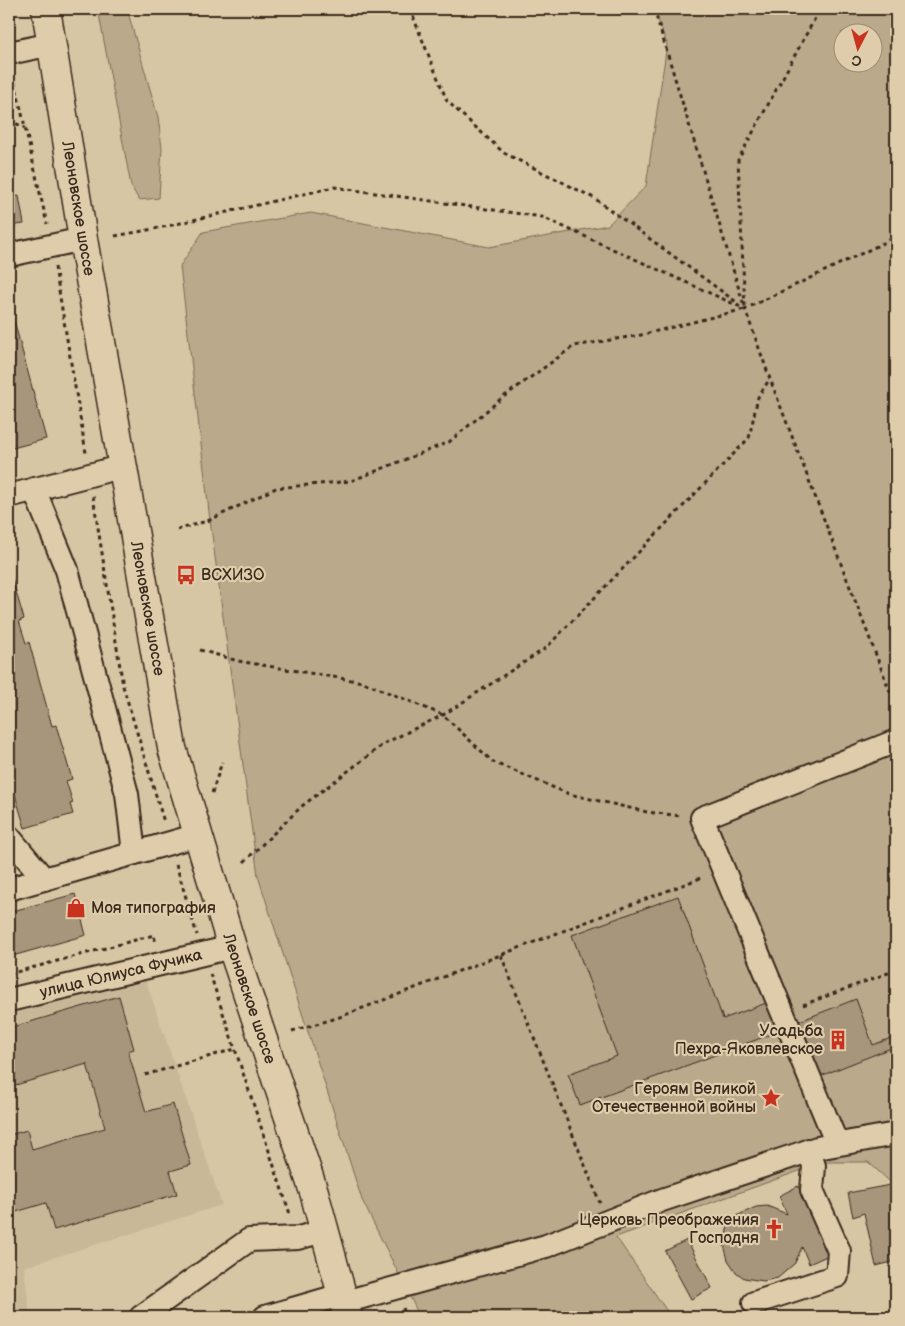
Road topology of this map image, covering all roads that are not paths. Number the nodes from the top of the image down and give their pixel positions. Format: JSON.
{"nodes":[{"id":1,"x":46,"y":9,"type":"edge"},
{"id":2,"x":52,"y":44,"type":"junction"},
{"id":3,"x":11,"y":63,"type":"edge"},
{"id":4,"x":83,"y":239,"type":"junction"},
{"id":5,"x":9,"y":255,"type":"edge"},
{"id":6,"x":124,"y":466,"type":"junction"},
{"id":7,"x":34,"y":489,"type":"junction"},
{"id":8,"x":9,"y":496,"type":"edge"},
{"id":9,"x":896,"y":741,"type":"edge"},
{"id":10,"x":198,"y":835,"type":"junction"},
{"id":11,"x":9,"y":837,"type":"edge"},
{"id":12,"x":134,"y":854,"type":"junction"},
{"id":13,"x":44,"y":879,"type":"junction"},
{"id":14,"x":9,"y":889,"type":"edge"},
{"id":15,"x":232,"y":947,"type":"junction"},
{"id":16,"x":9,"y":1000,"type":"edge"},
{"id":17,"x":896,"y":1134,"type":"edge"},
{"id":18,"x":837,"y":1144,"type":"junction"},
{"id":19,"x":810,"y":1150,"type":"junction"},
{"id":20,"x":314,"y":1192,"type":"junction"},
{"id":21,"x":311,"y":1235,"type":"junction"},
{"id":22,"x":754,"y":1303,"type":"dead end"},
{"id":23,"x":353,"y":1307,"type":"edge"},
{"id":24,"x":141,"y":1317,"type":"edge"},
{"id":25,"x":265,"y":1317,"type":"edge"}],
"edges":[{"from":1,"to":2,"type":"main road","name":"Леоновское шоссе"},
{"from":2,"to":3,"type":"street"},
{"from":2,"to":4,"type":"main road","name":"Леоновское шоссе"},
{"from":4,"to":5,"type":"street"},
{"from":4,"to":6,"type":"main road","name":"Леоновское шоссе"},
{"from":6,"to":7,"type":"street"},
{"from":6,"to":10,"type":"main road","name":"Леоновское шоссе"},
{"from":7,"to":8,"type":"street"},
{"from":7,"to":12,"type":"street"},
{"from":9,"to":18,"type":"street"},
{"from":10,"to":12,"type":"street"},
{"from":10,"to":15,"type":"main road","name":"Леоновское шоссе"},
{"from":11,"to":13,"type":"street"},
{"from":12,"to":13,"type":"street"},
{"from":13,"to":14,"type":"street"},
{"from":15,"to":16,"type":"street","name":"улица Юлиуса Фучика"},
{"from":15,"to":20,"type":"main road","name":"Леоновское шоссе"},
{"from":17,"to":18,"type":"street"},
{"from":18,"to":19,"type":"street"},
{"from":19,"to":22,"type":"street"},
{"from":19,"to":23,"type":"street"},
{"from":20,"to":21,"type":"main road","name":"Леоновское шоссе"},
{"from":20,"to":23,"type":"main road","name":"Леоновское шоссе"},
{"from":21,"to":23,"type":"main road","name":"Леоновское шоссе"},
{"from":21,"to":24,"type":"street"},
{"from":23,"to":25,"type":"street"}]}
